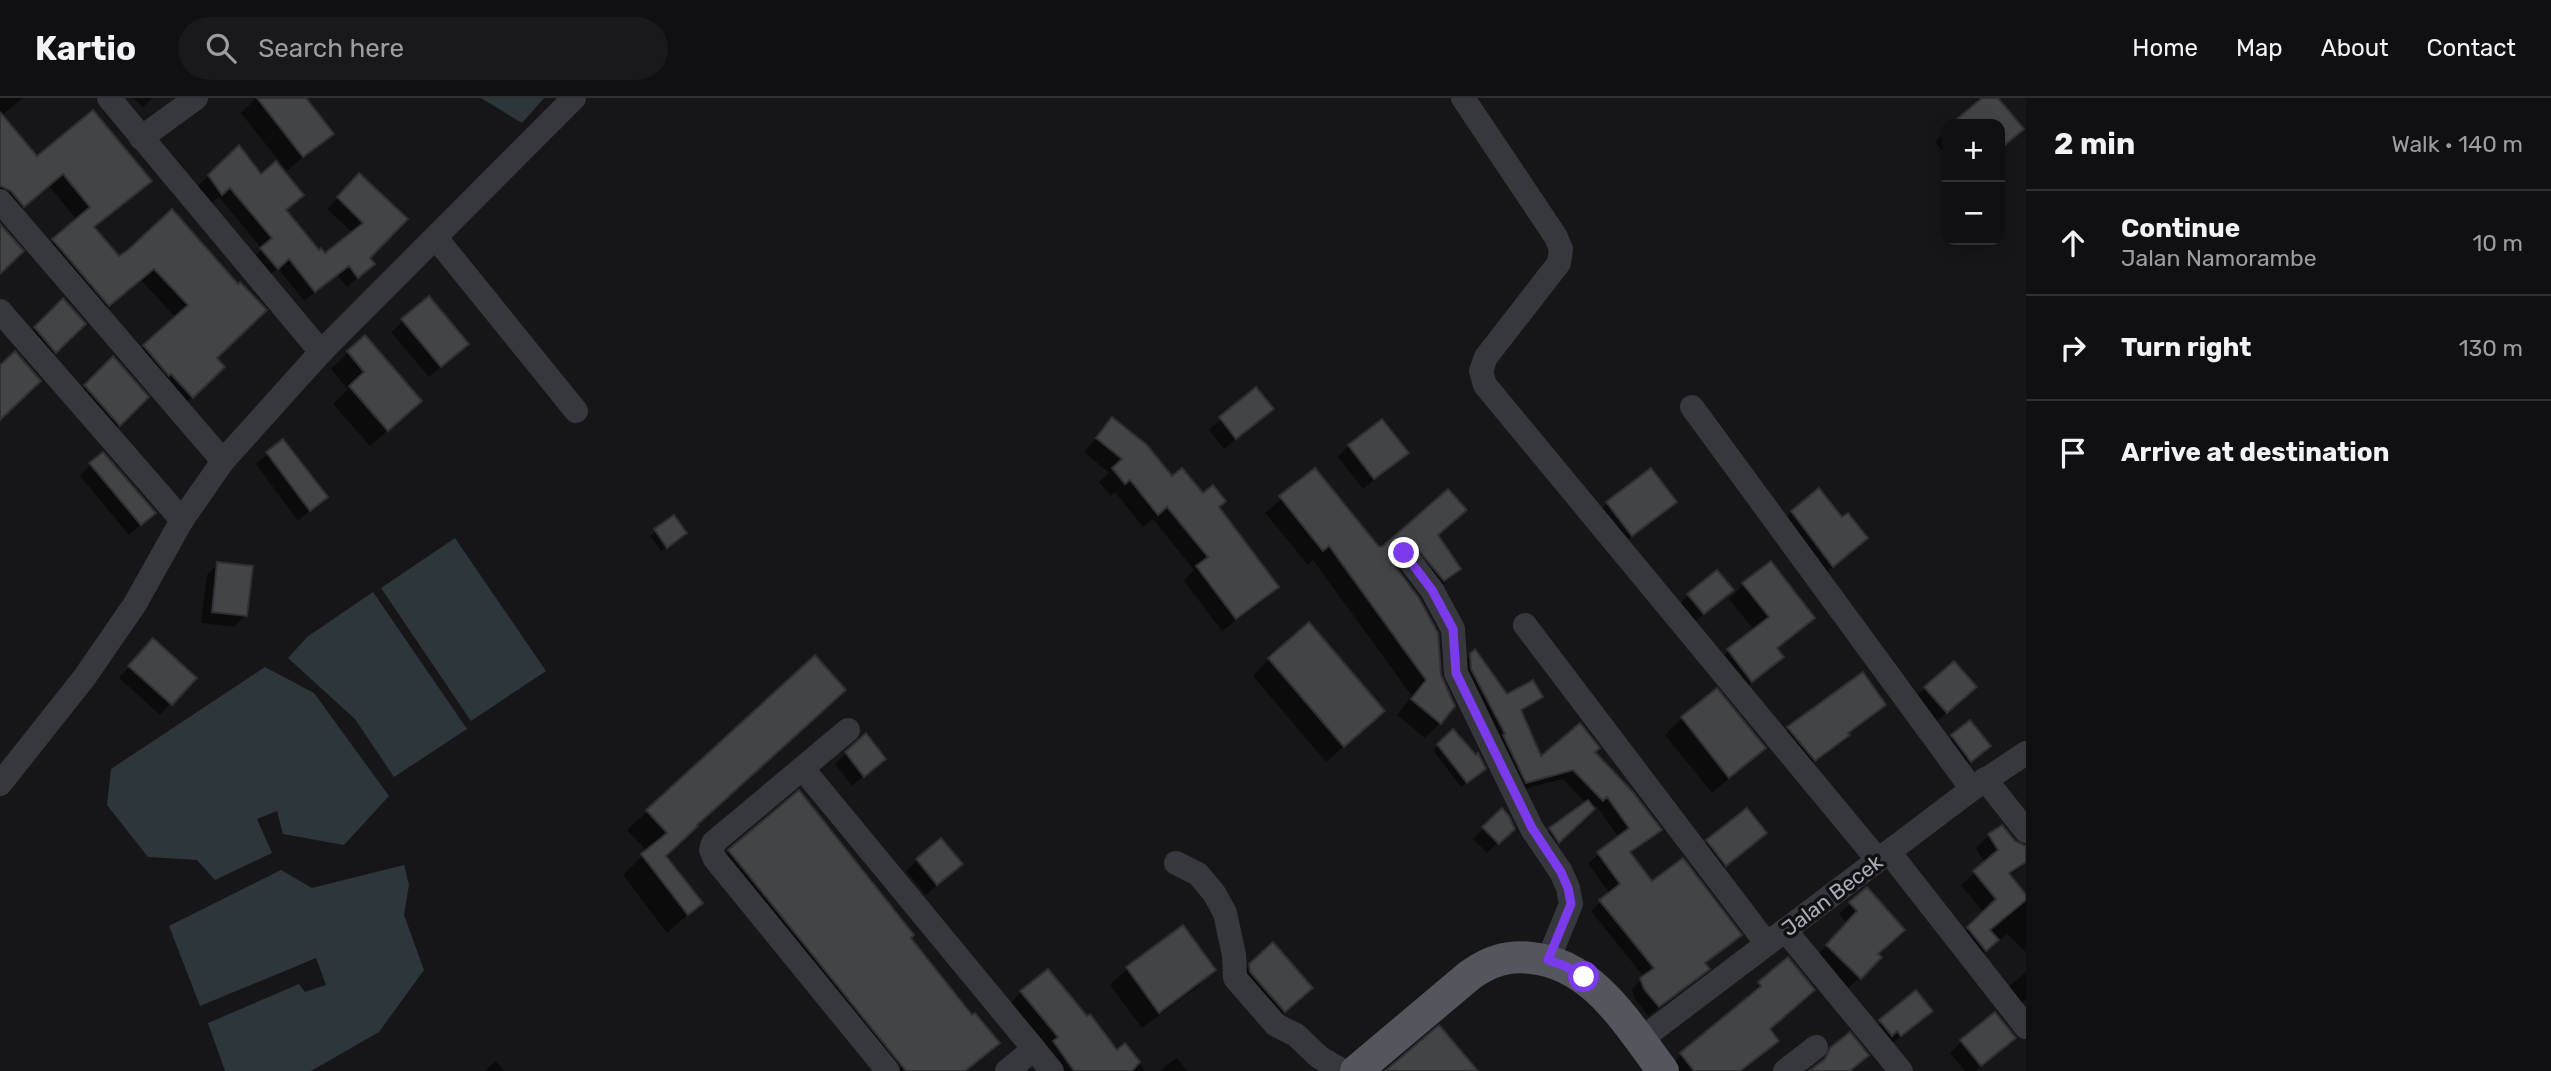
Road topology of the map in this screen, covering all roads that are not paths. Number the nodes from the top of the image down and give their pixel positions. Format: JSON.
{"nodes":[{"id":1,"x":109,"y":98,"type":"edge"},
{"id":2,"x":196,"y":98,"type":"edge"},
{"id":3,"x":574,"y":98,"type":"edge"},
{"id":4,"x":1463,"y":98,"type":"edge"},
{"id":5,"x":141,"y":138,"type":"junction"},
{"id":6,"x":0,"y":201,"type":"edge"},
{"id":7,"x":436,"y":238,"type":"junction"},
{"id":8,"x":0,"y":311,"type":"edge"},
{"id":9,"x":321,"y":352,"type":"junction"},
{"id":10,"x":1692,"y":407,"type":"dead end"},
{"id":11,"x":576,"y":411,"type":"dead end"},
{"id":12,"x":223,"y":461,"type":"junction"},
{"id":13,"x":182,"y":520,"type":"junction"},
{"id":14,"x":1404,"y":553,"type":"dead end"},
{"id":15,"x":1525,"y":625,"type":"dead end"},
{"id":16,"x":848,"y":730,"type":"dead end"},
{"id":17,"x":2026,"y":753,"type":"edge"},
{"id":18,"x":803,"y":769,"type":"junction"},
{"id":19,"x":0,"y":783,"type":"edge"},
{"id":20,"x":1978,"y":784,"type":"junction"},
{"id":21,"x":2026,"y":831,"type":"edge"},
{"id":22,"x":1883,"y":856,"type":"junction"},
{"id":23,"x":1176,"y":863,"type":"dead end"},
{"id":24,"x":1776,"y":937,"type":"junction"},
{"id":25,"x":1548,"y":960,"type":"junction"},
{"id":26,"x":2026,"y":1027,"type":"edge"},
{"id":27,"x":1640,"y":1040,"type":"junction"},
{"id":28,"x":1816,"y":1047,"type":"dead end"},
{"id":29,"x":1034,"y":1049,"type":"junction"},
{"id":30,"x":888,"y":1071,"type":"edge"},
{"id":31,"x":1007,"y":1071,"type":"edge"},
{"id":32,"x":1052,"y":1071,"type":"edge"},
{"id":33,"x":1343,"y":1071,"type":"edge"},
{"id":34,"x":1356,"y":1071,"type":"edge"},
{"id":35,"x":1662,"y":1071,"type":"edge"},
{"id":36,"x":1785,"y":1071,"type":"edge"},
{"id":37,"x":1900,"y":1071,"type":"edge"}],
"edges":[{"from":1,"to":5,"type":"street"},
{"from":2,"to":5,"type":"street"},
{"from":3,"to":7,"type":"street"},
{"from":4,"to":22,"type":"street"},
{"from":5,"to":9,"type":"street"},
{"from":6,"to":12,"type":"street"},
{"from":7,"to":9,"type":"street"},
{"from":7,"to":11,"type":"street"},
{"from":8,"to":13,"type":"street"},
{"from":9,"to":12,"type":"street"},
{"from":10,"to":20,"type":"street"},
{"from":12,"to":13,"type":"street"},
{"from":13,"to":19,"type":"street"},
{"from":14,"to":25,"type":"street"},
{"from":15,"to":24,"type":"street"},
{"from":16,"to":18,"type":"street"},
{"from":17,"to":20,"type":"street","name":"Jalan Becek"},
{"from":18,"to":29,"type":"street"},
{"from":18,"to":30,"type":"street"},
{"from":20,"to":21,"type":"street"},
{"from":20,"to":22,"type":"street","name":"Jalan Becek"},
{"from":22,"to":24,"type":"street","name":"Jalan Becek"},
{"from":22,"to":26,"type":"street"},
{"from":23,"to":33,"type":"street"},
{"from":24,"to":27,"type":"street","name":"Jalan Becek"},
{"from":24,"to":37,"type":"street"},
{"from":25,"to":27,"type":"main road"},
{"from":25,"to":34,"type":"main road"},
{"from":27,"to":35,"type":"main road"},
{"from":28,"to":36,"type":"street"},
{"from":29,"to":31,"type":"street"},
{"from":29,"to":32,"type":"street"}]}
